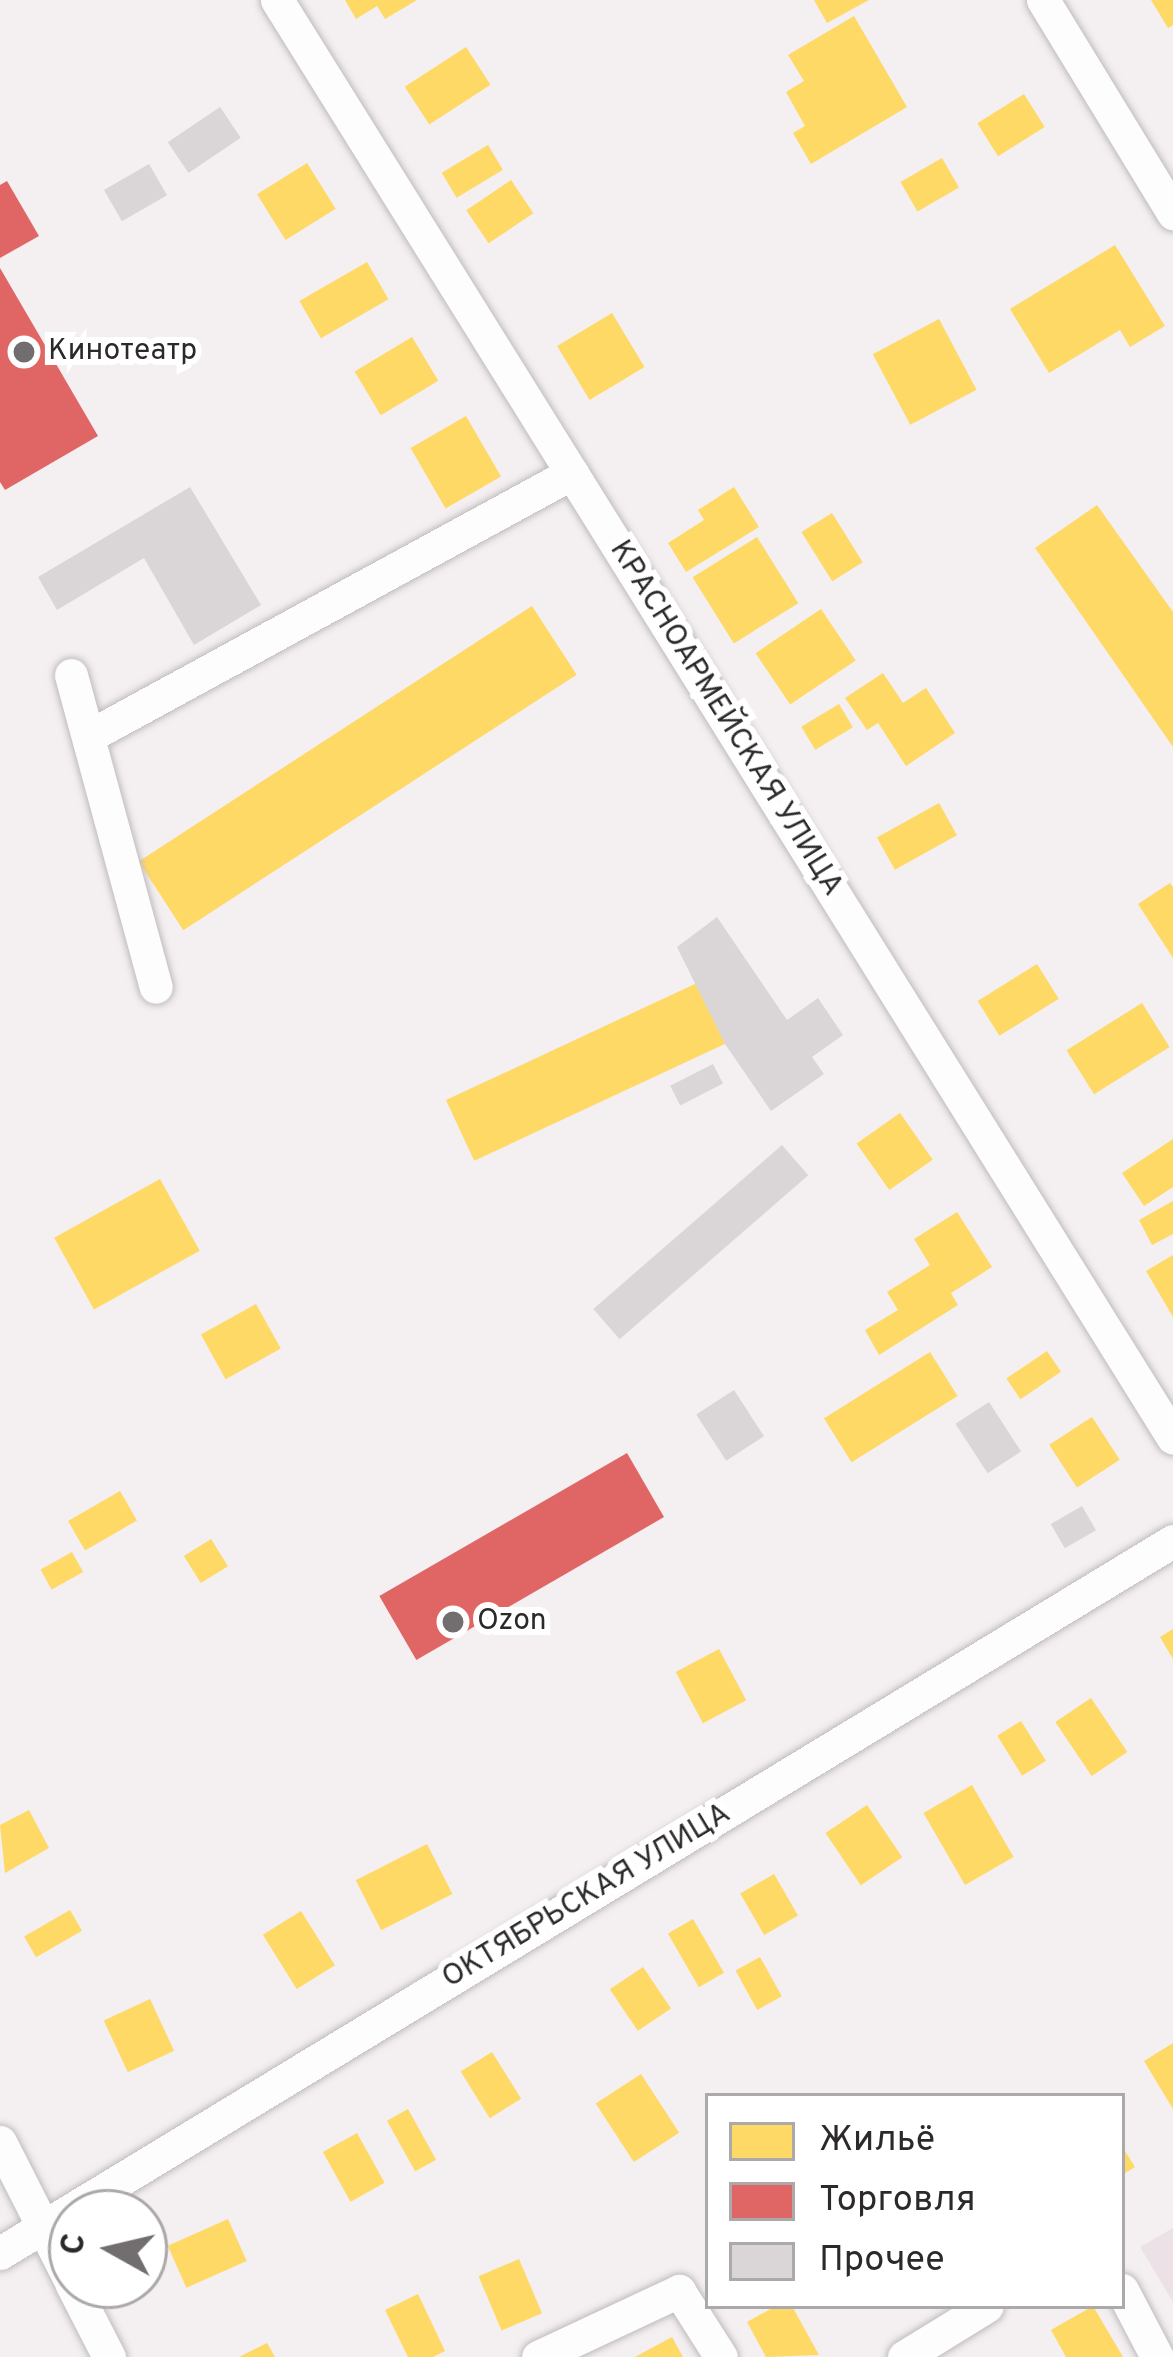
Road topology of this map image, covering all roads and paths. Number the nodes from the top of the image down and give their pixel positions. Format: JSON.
{"nodes":[{"id":1,"x":277,"y":0,"type":"edge"},
{"id":2,"x":1043,"y":0,"type":"edge"},
{"id":3,"x":1173,"y":213,"type":"edge"},
{"id":4,"x":572,"y":473,"type":"junction"},
{"id":5,"x":71,"y":675,"type":"dead end"},
{"id":6,"x":89,"y":736,"type":"junction"},
{"id":7,"x":156,"y":987,"type":"dead end"},
{"id":8,"x":1173,"y":1438,"type":"edge"},
{"id":9,"x":1173,"y":1540,"type":"edge"},
{"id":10,"x":0,"y":2142,"type":"edge"},
{"id":11,"x":43,"y":2227,"type":"junction"},
{"id":12,"x":48,"y":2237,"type":"edge"},
{"id":13,"x":0,"y":2253,"type":"edge"},
{"id":14,"x":1125,"y":2296,"type":"edge"},
{"id":15,"x":84,"y":2309,"type":"edge"},
{"id":16,"x":982,"y":2309,"type":"edge"},
{"id":17,"x":109,"y":2357,"type":"edge"},
{"id":18,"x":538,"y":2357,"type":"edge"},
{"id":19,"x":721,"y":2357,"type":"edge"},
{"id":20,"x":904,"y":2357,"type":"edge"},
{"id":21,"x":1157,"y":2357,"type":"edge"}],
"edges":[{"from":1,"to":4,"type":"street","name":"КРАСНОАРМЕЙСКАЯ УЛИЦА"},
{"from":2,"to":3,"type":"street"},
{"from":4,"to":6,"type":"street"},
{"from":4,"to":8,"type":"street","name":"КРАСНОАРМЕЙСКАЯ УЛИЦА"},
{"from":5,"to":6,"type":"street"},
{"from":6,"to":7,"type":"street"},
{"from":9,"to":11,"type":"street","name":"ОКТЯБРЬСКАЯ УЛИЦА"},
{"from":10,"to":11,"type":"street"},
{"from":11,"to":12,"type":"street"},
{"from":11,"to":13,"type":"street","name":"ОКТЯБРЬСКАЯ УЛИЦА"},
{"from":14,"to":21,"type":"street"},
{"from":15,"to":17,"type":"street"},
{"from":16,"to":20,"type":"street"},
{"from":18,"to":19,"type":"street"}]}
